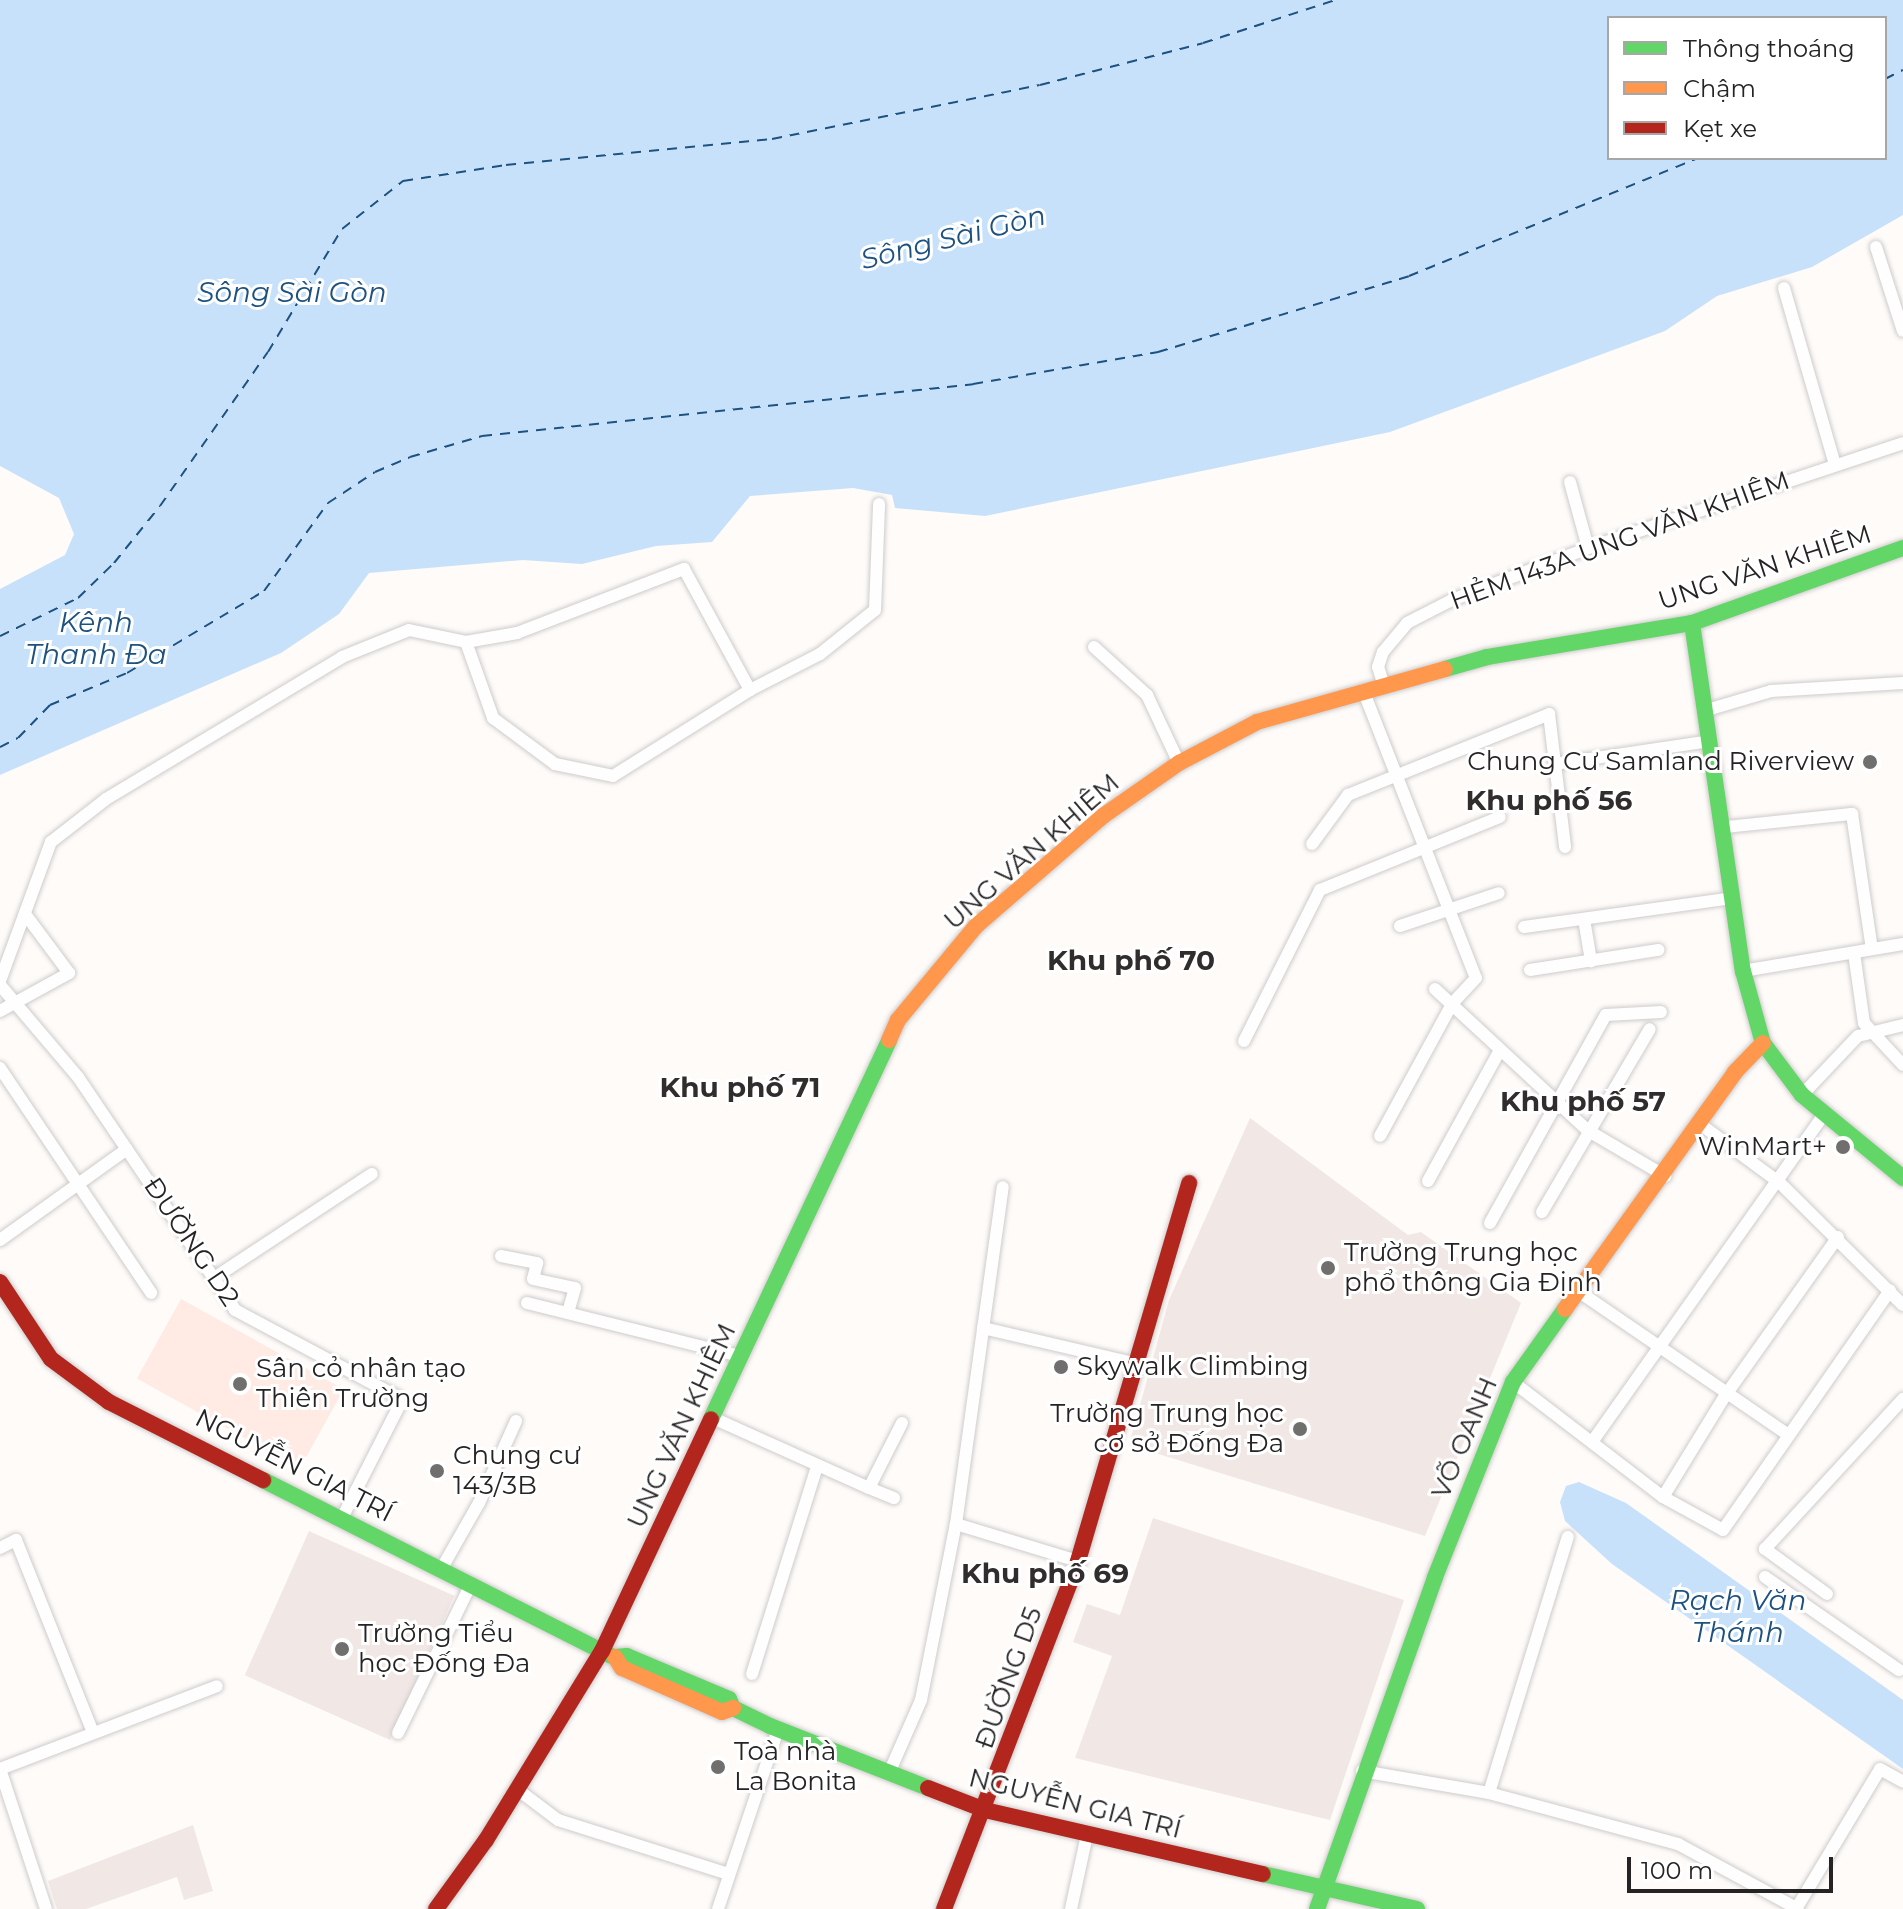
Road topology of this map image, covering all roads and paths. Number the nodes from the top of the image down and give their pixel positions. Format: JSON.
{"nodes":[{"id":1,"x":1876,"y":247,"type":"dead end"},
{"id":2,"x":1784,"y":288,"type":"dead end"},
{"id":3,"x":1903,"y":331,"type":"edge"},
{"id":4,"x":1903,"y":443,"type":"edge"},
{"id":5,"x":1835,"y":465,"type":"junction"},
{"id":6,"x":1570,"y":482,"type":"dead end"},
{"id":7,"x":879,"y":504,"type":"dead end"},
{"id":8,"x":1588,"y":548,"type":"junction"},
{"id":9,"x":1903,"y":548,"type":"edge"},
{"id":10,"x":1692,"y":623,"type":"junction"},
{"id":11,"x":466,"y":642,"type":"junction"},
{"id":12,"x":1094,"y":647,"type":"dead end"},
{"id":13,"x":1383,"y":683,"type":"junction"},
{"id":14,"x":1903,"y":683,"type":"edge"},
{"id":15,"x":750,"y":690,"type":"junction"},
{"id":16,"x":1363,"y":690,"type":"junction"},
{"id":17,"x":1707,"y":710,"type":"junction"},
{"id":18,"x":1710,"y":741,"type":"junction"},
{"id":19,"x":1179,"y":763,"type":"junction"},
{"id":20,"x":1555,"y":764,"type":"junction"},
{"id":21,"x":1395,"y":773,"type":"junction"},
{"id":22,"x":1500,"y":817,"type":"dead end"},
{"id":23,"x":1726,"y":827,"type":"junction"},
{"id":24,"x":1312,"y":844,"type":"dead end"},
{"id":25,"x":1422,"y":846,"type":"junction"},
{"id":26,"x":1565,"y":847,"type":"dead end"},
{"id":27,"x":1499,"y":893,"type":"dead end"},
{"id":28,"x":1732,"y":898,"type":"junction"},
{"id":29,"x":1449,"y":911,"type":"junction"},
{"id":30,"x":25,"y":914,"type":"junction"},
{"id":31,"x":1584,"y":919,"type":"junction"},
{"id":32,"x":1400,"y":926,"type":"dead end"},
{"id":33,"x":1524,"y":927,"type":"dead end"},
{"id":34,"x":1903,"y":944,"type":"edge"},
{"id":35,"x":1872,"y":949,"type":"junction"},
{"id":36,"x":1658,"y":950,"type":"dead end"},
{"id":37,"x":1854,"y":953,"type":"junction"},
{"id":38,"x":1591,"y":961,"type":"junction"},
{"id":39,"x":1530,"y":970,"type":"dead end"},
{"id":40,"x":1743,"y":971,"type":"junction"},
{"id":41,"x":0,"y":983,"type":"edge"},
{"id":42,"x":1435,"y":989,"type":"dead end"},
{"id":43,"x":1452,"y":1004,"type":"junction"},
{"id":44,"x":17,"y":1005,"type":"junction"},
{"id":45,"x":0,"y":1011,"type":"edge"},
{"id":46,"x":1661,"y":1012,"type":"dead end"},
{"id":47,"x":1903,"y":1025,"type":"edge"},
{"id":48,"x":1650,"y":1029,"type":"dead end"},
{"id":49,"x":1870,"y":1033,"type":"junction"},
{"id":50,"x":1244,"y":1041,"type":"dead end"},
{"id":51,"x":1763,"y":1043,"type":"junction"},
{"id":52,"x":1500,"y":1050,"type":"junction"},
{"id":53,"x":1903,"y":1065,"type":"edge"},
{"id":54,"x":0,"y":1068,"type":"edge"},
{"id":55,"x":1802,"y":1095,"type":"junction"},
{"id":56,"x":1555,"y":1102,"type":"junction"},
{"id":57,"x":1824,"y":1114,"type":"junction"},
{"id":58,"x":1700,"y":1124,"type":"junction"},
{"id":59,"x":1587,"y":1130,"type":"junction"},
{"id":60,"x":1380,"y":1136,"type":"dead end"},
{"id":61,"x":127,"y":1149,"type":"junction"},
{"id":62,"x":372,"y":1174,"type":"dead end"},
{"id":63,"x":1665,"y":1176,"type":"junction"},
{"id":64,"x":1903,"y":1178,"type":"edge"},
{"id":65,"x":1428,"y":1181,"type":"dead end"},
{"id":66,"x":1189,"y":1183,"type":"dead end"},
{"id":67,"x":1780,"y":1183,"type":"junction"},
{"id":68,"x":80,"y":1185,"type":"junction"},
{"id":69,"x":1003,"y":1187,"type":"dead end"},
{"id":70,"x":1542,"y":1212,"type":"dead end"},
{"id":71,"x":1490,"y":1223,"type":"dead end"},
{"id":72,"x":1838,"y":1237,"type":"junction"},
{"id":73,"x":0,"y":1240,"type":"edge"},
{"id":74,"x":501,"y":1256,"type":"dead end"},
{"id":75,"x":214,"y":1278,"type":"junction"},
{"id":76,"x":0,"y":1282,"type":"edge"},
{"id":77,"x":1890,"y":1291,"type":"junction"},
{"id":78,"x":151,"y":1293,"type":"dead end"},
{"id":79,"x":1581,"y":1293,"type":"junction"},
{"id":80,"x":527,"y":1303,"type":"dead end"},
{"id":81,"x":1903,"y":1305,"type":"edge"},
{"id":82,"x":568,"y":1313,"type":"junction"},
{"id":83,"x":983,"y":1328,"type":"junction"},
{"id":84,"x":1660,"y":1349,"type":"junction"},
{"id":85,"x":740,"y":1356,"type":"junction"},
{"id":86,"x":1133,"y":1363,"type":"junction"},
{"id":87,"x":1513,"y":1382,"type":"junction"},
{"id":88,"x":1725,"y":1396,"type":"junction"},
{"id":89,"x":1903,"y":1399,"type":"edge"},
{"id":90,"x":713,"y":1418,"type":"junction"},
{"id":91,"x":516,"y":1421,"type":"dead end"},
{"id":92,"x":902,"y":1423,"type":"dead end"},
{"id":93,"x":1788,"y":1435,"type":"junction"},
{"id":94,"x":1592,"y":1442,"type":"junction"},
{"id":95,"x":817,"y":1466,"type":"junction"},
{"id":96,"x":869,"y":1488,"type":"junction"},
{"id":97,"x":1663,"y":1497,"type":"junction"},
{"id":98,"x":894,"y":1498,"type":"dead end"},
{"id":99,"x":342,"y":1518,"type":"junction"},
{"id":100,"x":956,"y":1524,"type":"junction"},
{"id":101,"x":1568,"y":1537,"type":"dead end"},
{"id":102,"x":0,"y":1548,"type":"edge"},
{"id":103,"x":1078,"y":1561,"type":"junction"},
{"id":104,"x":443,"y":1566,"type":"junction"},
{"id":105,"x":1765,"y":1577,"type":"dead end"},
{"id":106,"x":470,"y":1586,"type":"junction"},
{"id":107,"x":1827,"y":1594,"type":"dead end"},
{"id":108,"x":608,"y":1654,"type":"junction"},
{"id":109,"x":1902,"y":1669,"type":"edge"},
{"id":110,"x":752,"y":1674,"type":"dead end"},
{"id":111,"x":217,"y":1686,"type":"dead end"},
{"id":112,"x":778,"y":1730,"type":"junction"},
{"id":113,"x":93,"y":1733,"type":"junction"},
{"id":114,"x":398,"y":1733,"type":"dead end"},
{"id":115,"x":0,"y":1769,"type":"edge"},
{"id":116,"x":1362,"y":1771,"type":"junction"},
{"id":117,"x":889,"y":1773,"type":"junction"},
{"id":118,"x":1903,"y":1782,"type":"edge"},
{"id":119,"x":517,"y":1789,"type":"junction"},
{"id":120,"x":1489,"y":1793,"type":"junction"},
{"id":121,"x":985,"y":1810,"type":"junction"},
{"id":122,"x":1087,"y":1835,"type":"junction"},
{"id":123,"x":728,"y":1874,"type":"junction"},
{"id":124,"x":1324,"y":1889,"type":"junction"},
{"id":125,"x":46,"y":1909,"type":"edge"},
{"id":126,"x":436,"y":1909,"type":"edge"},
{"id":127,"x":718,"y":1909,"type":"edge"},
{"id":128,"x":944,"y":1909,"type":"edge"},
{"id":129,"x":1071,"y":1909,"type":"edge"},
{"id":130,"x":1317,"y":1909,"type":"edge"},
{"id":131,"x":1417,"y":1909,"type":"edge"},
{"id":132,"x":1797,"y":1909,"type":"edge"}],
"edges":[{"from":1,"to":3,"type":"street"},
{"from":2,"to":5,"type":"street"},
{"from":4,"to":5,"type":"street","name":"HẺM 143A UNG VĂN KHIÊM"},
{"from":5,"to":8,"type":"street","name":"HẺM 143A UNG VĂN KHIÊM"},
{"from":6,"to":8,"type":"street"},
{"from":7,"to":15,"type":"street"},
{"from":8,"to":13,"type":"street","name":"HẺM 143A UNG VĂN KHIÊM"},
{"from":9,"to":10,"type":"street","name":"UNG VĂN KHIÊM"},
{"from":10,"to":13,"type":"street","name":"UNG VĂN KHIÊM"},
{"from":10,"to":17,"type":"street"},
{"from":11,"to":15,"type":"street"},
{"from":11,"to":15,"type":"street"},
{"from":11,"to":30,"type":"street"},
{"from":12,"to":19,"type":"street"},
{"from":13,"to":16,"type":"street","name":"UNG VĂN KHIÊM"},
{"from":14,"to":17,"type":"street"},
{"from":16,"to":19,"type":"street","name":"UNG VĂN KHIÊM"},
{"from":16,"to":21,"type":"street"},
{"from":17,"to":18,"type":"street"},
{"from":18,"to":20,"type":"street"},
{"from":18,"to":23,"type":"street"},
{"from":19,"to":85,"type":"street","name":"UNG VĂN KHIÊM"},
{"from":20,"to":21,"type":"street"},
{"from":20,"to":26,"type":"street"},
{"from":21,"to":24,"type":"street"},
{"from":21,"to":25,"type":"street"},
{"from":22,"to":25,"type":"street"},
{"from":23,"to":28,"type":"street"},
{"from":23,"to":35,"type":"street"},
{"from":25,"to":29,"type":"street"},
{"from":25,"to":50,"type":"street"},
{"from":27,"to":29,"type":"street"},
{"from":28,"to":31,"type":"street"},
{"from":28,"to":40,"type":"street"},
{"from":29,"to":32,"type":"street"},
{"from":29,"to":43,"type":"street"},
{"from":30,"to":41,"type":"street"},
{"from":30,"to":44,"type":"street"},
{"from":31,"to":33,"type":"street"},
{"from":31,"to":38,"type":"street"},
{"from":34,"to":35,"type":"street"},
{"from":35,"to":37,"type":"street"},
{"from":36,"to":38,"type":"street"},
{"from":37,"to":40,"type":"street"},
{"from":37,"to":49,"type":"street"},
{"from":38,"to":39,"type":"street"},
{"from":40,"to":51,"type":"street"},
{"from":41,"to":44,"type":"street","name":"ĐƯỜNG D2"},
{"from":42,"to":43,"type":"street"},
{"from":43,"to":52,"type":"street"},
{"from":43,"to":60,"type":"street"},
{"from":44,"to":45,"type":"street"},
{"from":44,"to":61,"type":"street","name":"ĐƯỜNG D2"},
{"from":46,"to":56,"type":"street"},
{"from":47,"to":49,"type":"street"},
{"from":48,"to":59,"type":"street"},
{"from":49,"to":53,"type":"street"},
{"from":49,"to":55,"type":"street"},
{"from":51,"to":55,"type":"street"},
{"from":51,"to":58,"type":"street","name":"VÕ OANH"},
{"from":52,"to":56,"type":"street"},
{"from":52,"to":65,"type":"street"},
{"from":54,"to":68,"type":"street"},
{"from":55,"to":57,"type":"street"},
{"from":56,"to":59,"type":"street"},
{"from":56,"to":71,"type":"street"},
{"from":57,"to":64,"type":"street"},
{"from":57,"to":67,"type":"street"},
{"from":58,"to":63,"type":"street","name":"VÕ OANH"},
{"from":58,"to":67,"type":"street"},
{"from":59,"to":63,"type":"street"},
{"from":59,"to":70,"type":"street"},
{"from":61,"to":68,"type":"street"},
{"from":61,"to":75,"type":"street","name":"ĐƯỜNG D2"},
{"from":62,"to":75,"type":"street"},
{"from":63,"to":79,"type":"street","name":"VÕ OANH"},
{"from":66,"to":86,"type":"street","name":"ĐƯỜNG D5"},
{"from":67,"to":72,"type":"street"},
{"from":67,"to":84,"type":"street"},
{"from":68,"to":73,"type":"street"},
{"from":68,"to":78,"type":"street"},
{"from":69,"to":83,"type":"street"},
{"from":72,"to":77,"type":"street"},
{"from":72,"to":88,"type":"street"},
{"from":74,"to":82,"type":"street"},
{"from":75,"to":99,"type":"street","name":"ĐƯỜNG D2"},
{"from":76,"to":99,"type":"street","name":"NGUYỄN GIA TRÍ"},
{"from":77,"to":81,"type":"street"},
{"from":77,"to":93,"type":"street"},
{"from":79,"to":84,"type":"street"},
{"from":79,"to":87,"type":"street","name":"VÕ OANH"},
{"from":80,"to":82,"type":"street"},
{"from":82,"to":85,"type":"street"},
{"from":83,"to":86,"type":"street"},
{"from":83,"to":100,"type":"street"},
{"from":84,"to":88,"type":"street"},
{"from":84,"to":94,"type":"street"},
{"from":85,"to":90,"type":"street","name":"UNG VĂN KHIÊM"},
{"from":86,"to":103,"type":"street","name":"ĐƯỜNG D5"},
{"from":87,"to":94,"type":"street"},
{"from":87,"to":116,"type":"street","name":"VÕ OANH"},
{"from":88,"to":93,"type":"street"},
{"from":88,"to":97,"type":"street"},
{"from":89,"to":107,"type":"street"},
{"from":90,"to":95,"type":"street"},
{"from":90,"to":108,"type":"street","name":"UNG VĂN KHIÊM"},
{"from":91,"to":104,"type":"street"},
{"from":92,"to":96,"type":"street"},
{"from":93,"to":97,"type":"street"},
{"from":94,"to":97,"type":"street"},
{"from":95,"to":96,"type":"street"},
{"from":95,"to":110,"type":"street"},
{"from":96,"to":98,"type":"street"},
{"from":99,"to":104,"type":"street","name":"NGUYỄN GIA TRÍ"},
{"from":100,"to":103,"type":"street"},
{"from":100,"to":117,"type":"street"},
{"from":101,"to":120,"type":"street"},
{"from":102,"to":113,"type":"street"},
{"from":103,"to":121,"type":"street","name":"ĐƯỜNG D5"},
{"from":104,"to":106,"type":"street","name":"NGUYỄN GIA TRÍ"},
{"from":105,"to":109,"type":"street"},
{"from":106,"to":108,"type":"street","name":"NGUYỄN GIA TRÍ"},
{"from":106,"to":114,"type":"street"},
{"from":108,"to":112,"type":"street","name":"NGUYỄN GIA TRÍ"},
{"from":108,"to":119,"type":"street","name":"UNG VĂN KHIÊM"},
{"from":111,"to":113,"type":"street"},
{"from":112,"to":117,"type":"street","name":"NGUYỄN GIA TRÍ"},
{"from":112,"to":123,"type":"street"},
{"from":113,"to":115,"type":"street"},
{"from":115,"to":125,"type":"street"},
{"from":116,"to":120,"type":"street"},
{"from":116,"to":124,"type":"street","name":"VÕ OANH"},
{"from":117,"to":121,"type":"street","name":"NGUYỄN GIA TRÍ"},
{"from":118,"to":132,"type":"street"},
{"from":119,"to":123,"type":"street"},
{"from":119,"to":126,"type":"street","name":"UNG VĂN KHIÊM"},
{"from":120,"to":132,"type":"street"},
{"from":121,"to":122,"type":"street","name":"NGUYỄN GIA TRÍ"},
{"from":121,"to":128,"type":"street","name":"ĐƯỜNG D5"},
{"from":122,"to":124,"type":"street","name":"NGUYỄN GIA TRÍ"},
{"from":122,"to":129,"type":"street"},
{"from":123,"to":127,"type":"street"},
{"from":124,"to":130,"type":"street","name":"VÕ OANH"},
{"from":124,"to":131,"type":"street","name":"NGUYỄN GIA TRÍ"}]}
